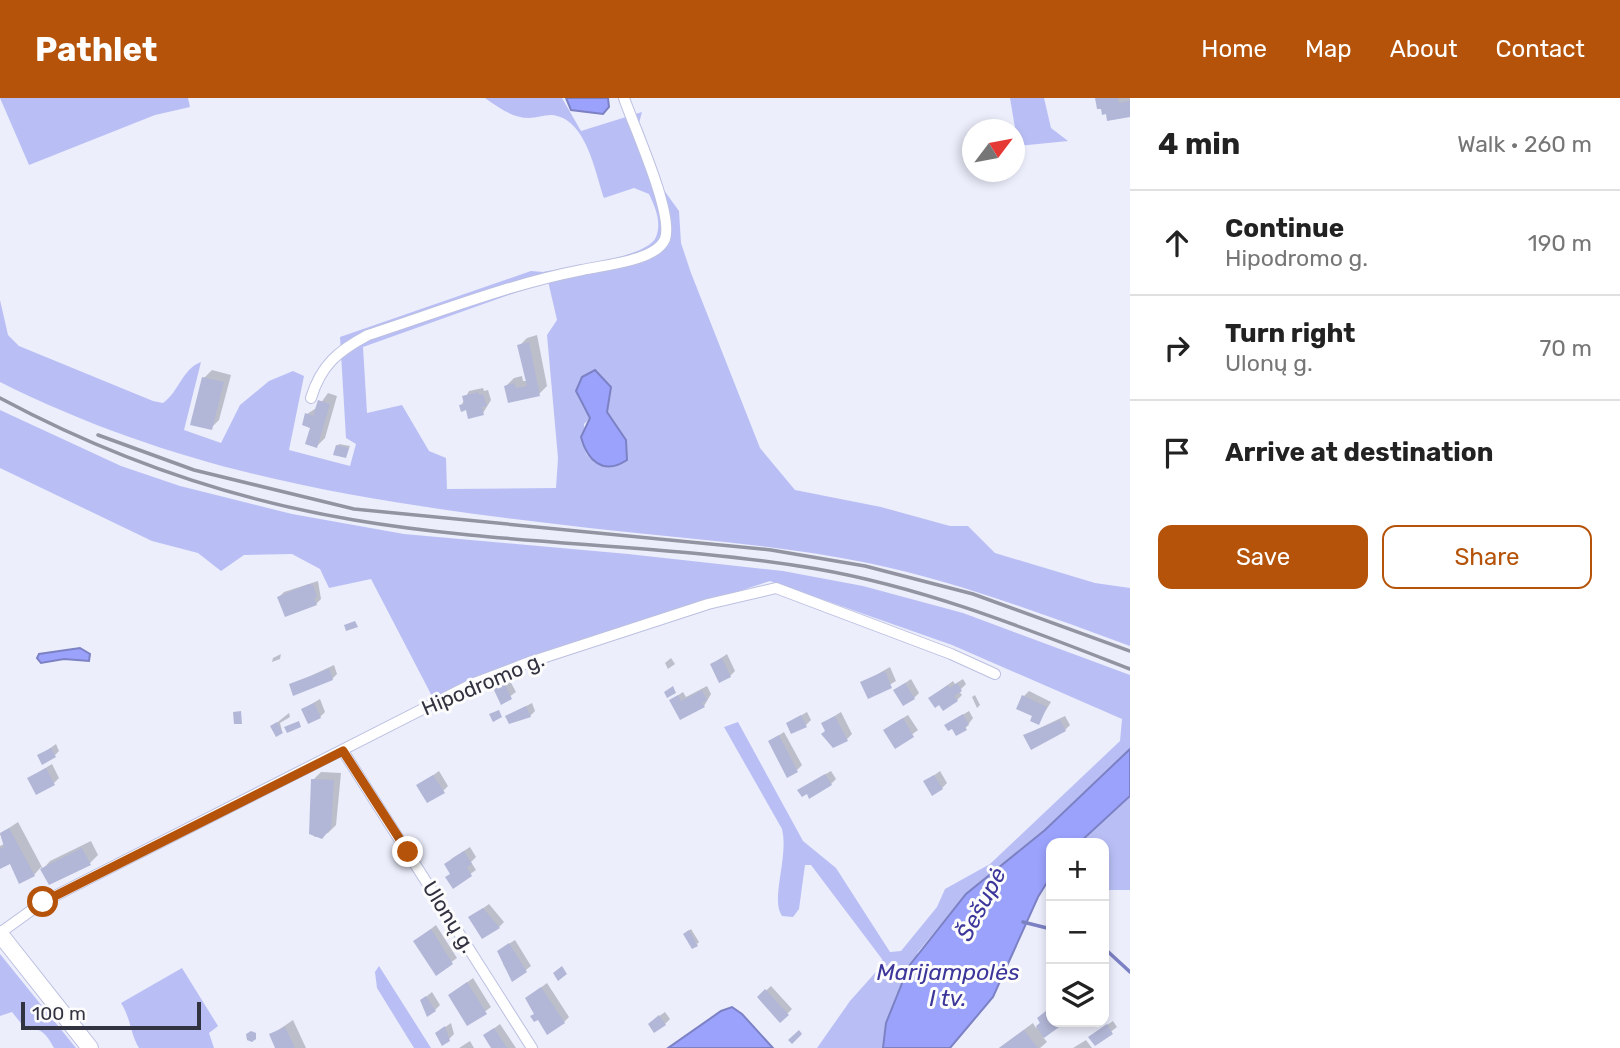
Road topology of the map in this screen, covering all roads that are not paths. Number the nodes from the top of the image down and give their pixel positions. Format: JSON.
{"nodes":[{"id":1,"x":624,"y":98,"type":"edge"},
{"id":2,"x":311,"y":398,"type":"dead end"},
{"id":3,"x":995,"y":674,"type":"dead end"},
{"id":4,"x":343,"y":751,"type":"junction"},
{"id":5,"x":0,"y":934,"type":"edge"},
{"id":6,"x":90,"y":1048,"type":"edge"},
{"id":7,"x":532,"y":1048,"type":"edge"}],
"edges":[{"from":1,"to":2,"type":"street"},
{"from":3,"to":4,"type":"street","name":"Hipodromo g."},
{"from":4,"to":5,"type":"street","name":"Hipodromo g."},
{"from":4,"to":7,"type":"street","name":"Ulonų g."},
{"from":5,"to":6,"type":"street"}]}
